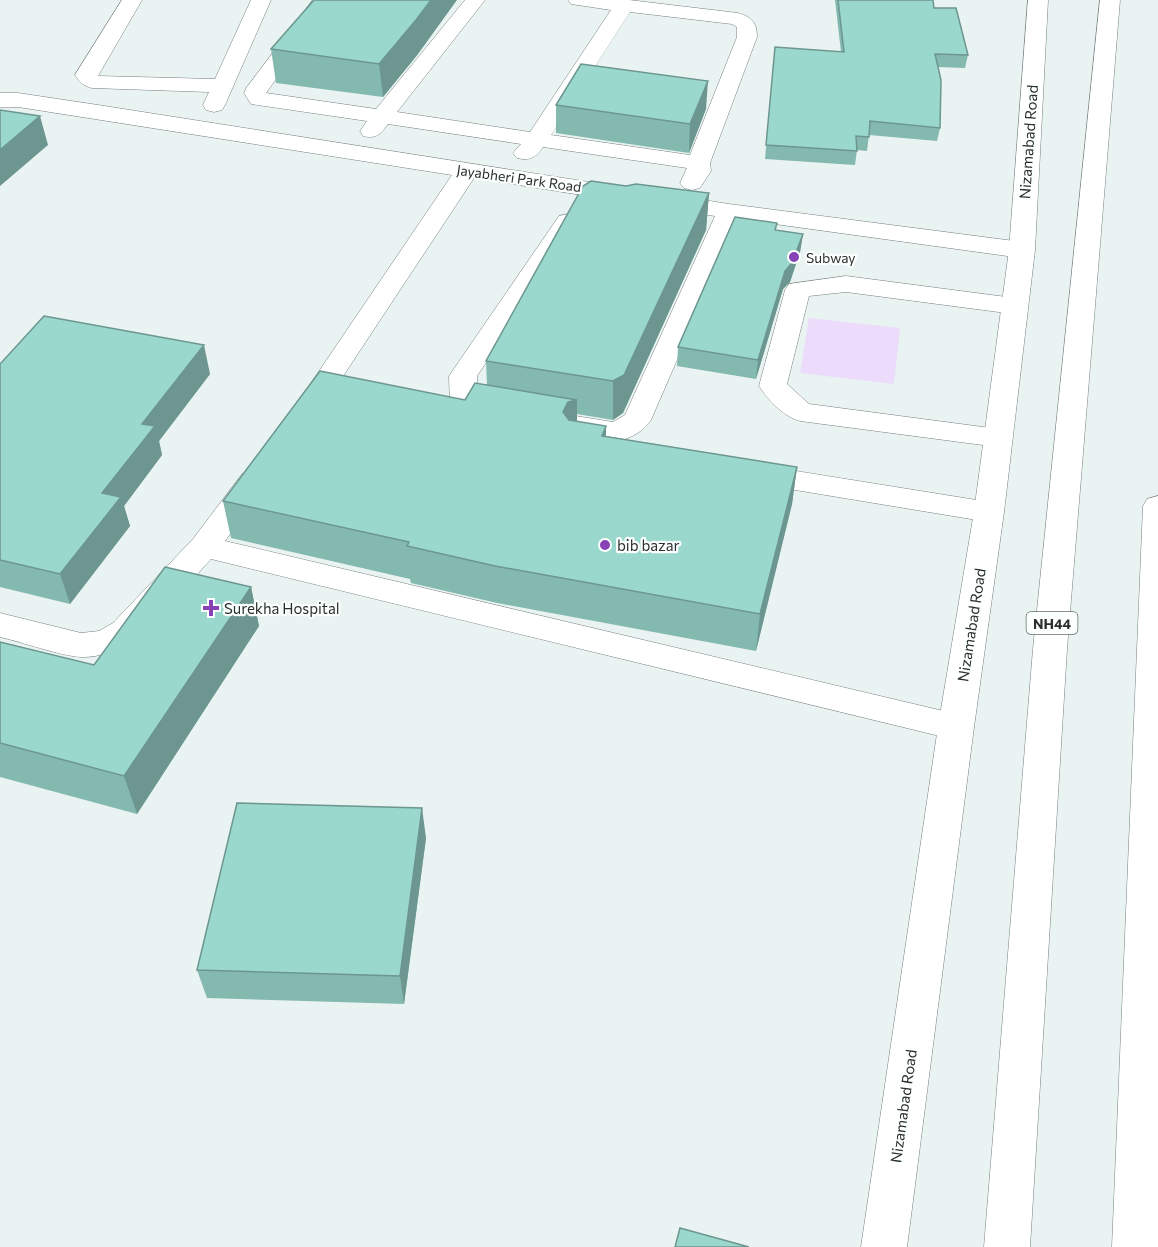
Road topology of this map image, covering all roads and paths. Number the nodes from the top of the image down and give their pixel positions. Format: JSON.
{"nodes":[{"id":1,"x":132,"y":0,"type":"edge"},
{"id":2,"x":261,"y":0,"type":"edge"},
{"id":3,"x":323,"y":0,"type":"edge"},
{"id":4,"x":475,"y":0,"type":"edge"},
{"id":5,"x":578,"y":0,"type":"edge"},
{"id":6,"x":1038,"y":0,"type":"edge"},
{"id":7,"x":1110,"y":0,"type":"edge"},
{"id":8,"x":624,"y":6,"type":"junction"},
{"id":9,"x":223,"y":86,"type":"junction"},
{"id":10,"x":6,"y":97,"type":"edge"},
{"id":11,"x":382,"y":117,"type":"junction"},
{"id":12,"x":203,"y":129,"type":"junction"},
{"id":13,"x":535,"y":138,"type":"junction"},
{"id":14,"x":352,"y":153,"type":"junction"},
{"id":15,"x":698,"y":163,"type":"junction"},
{"id":16,"x":467,"y":170,"type":"junction"},
{"id":17,"x":504,"y":174,"type":"junction"},
{"id":18,"x":681,"y":203,"type":"junction"},
{"id":19,"x":725,"y":220,"type":"junction"},
{"id":20,"x":1022,"y":250,"type":"junction"},
{"id":21,"x":1014,"y":306,"type":"junction"},
{"id":22,"x":519,"y":429,"type":"junction"},
{"id":23,"x":289,"y":433,"type":"edge"},
{"id":24,"x":998,"y":438,"type":"junction"},
{"id":25,"x":631,"y":455,"type":"edge"},
{"id":26,"x":267,"y":462,"type":"edge"},
{"id":27,"x":726,"y":470,"type":"edge"},
{"id":28,"x":1158,"y":506,"type":"edge"},
{"id":29,"x":989,"y":512,"type":"junction"},
{"id":30,"x":204,"y":547,"type":"junction"},
{"id":31,"x":0,"y":625,"type":"edge"},
{"id":32,"x":956,"y":727,"type":"junction"},
{"id":33,"x":884,"y":1247,"type":"edge"},
{"id":34,"x":1007,"y":1247,"type":"edge"},
{"id":35,"x":1135,"y":1247,"type":"edge"}],
"edges":[{"from":1,"to":9,"type":"main road"},
{"from":2,"to":9,"type":"main road"},
{"from":3,"to":11,"type":"main road"},
{"from":4,"to":11,"type":"main road"},
{"from":5,"to":8,"type":"main road"},
{"from":6,"to":20,"type":"main road","name":"Nizamabad Road"},
{"from":7,"to":34,"type":"main road","number":"NH44"},
{"from":8,"to":13,"type":"main road"},
{"from":8,"to":15,"type":"main road"},
{"from":9,"to":12,"type":"main road"},
{"from":10,"to":12,"type":"main road","name":"Jayabheri Park Road"},
{"from":11,"to":13,"type":"main road"},
{"from":11,"to":14,"type":"main road"},
{"from":12,"to":14,"type":"main road","name":"Jayabheri Park Road"},
{"from":13,"to":15,"type":"main road"},
{"from":13,"to":17,"type":"main road"},
{"from":14,"to":16,"type":"main road","name":"Jayabheri Park Road"},
{"from":15,"to":18,"type":"main road"},
{"from":16,"to":17,"type":"main road","name":"Jayabheri Park Road"},
{"from":16,"to":23,"type":"main road"},
{"from":17,"to":18,"type":"main road","name":"Jayabheri Park Road"},
{"from":18,"to":19,"type":"main road","name":"Jayabheri Park Road"},
{"from":19,"to":20,"type":"main road","name":"Jayabheri Park Road"},
{"from":19,"to":22,"type":"main road"},
{"from":19,"to":22,"type":"main road"},
{"from":20,"to":21,"type":"main road","name":"Nizamabad Road"},
{"from":21,"to":24,"type":"main road","name":"Nizamabad Road"},
{"from":21,"to":24,"type":"main road"},
{"from":22,"to":25,"type":"main road"},
{"from":24,"to":29,"type":"main road","name":"Nizamabad Road"},
{"from":26,"to":30,"type":"main road"},
{"from":27,"to":29,"type":"main road"},
{"from":28,"to":35,"type":"main road"},
{"from":29,"to":32,"type":"main road","name":"Nizamabad Road"},
{"from":30,"to":31,"type":"main road"},
{"from":30,"to":32,"type":"main road"},
{"from":32,"to":33,"type":"main road","name":"Nizamabad Road"}]}
